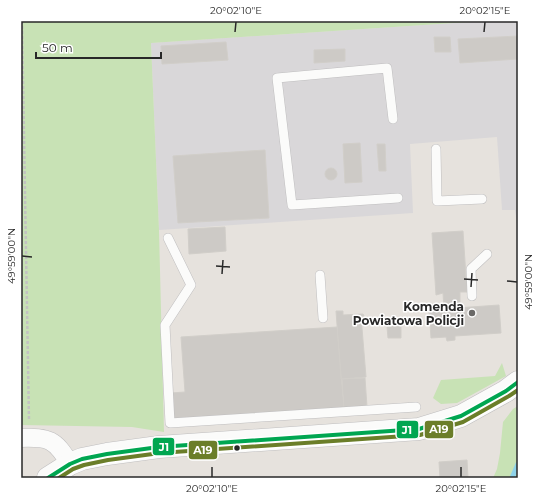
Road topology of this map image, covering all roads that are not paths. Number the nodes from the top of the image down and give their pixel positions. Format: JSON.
{"nodes":[{"id":1,"x":392,"y":119,"type":"dead end"},
{"id":2,"x":436,"y":149,"type":"dead end"},
{"id":3,"x":398,"y":198,"type":"dead end"},
{"id":4,"x":482,"y":199,"type":"dead end"},
{"id":5,"x":168,"y":238,"type":"dead end"},
{"id":6,"x":487,"y":254,"type":"dead end"},
{"id":7,"x":320,"y":275,"type":"dead end"},
{"id":8,"x":472,"y":296,"type":"dead end"},
{"id":9,"x":323,"y":318,"type":"dead end"},
{"id":10,"x":518,"y":382,"type":"edge"},
{"id":11,"x":416,"y":407,"type":"dead end"},
{"id":12,"x":26,"y":438,"type":"edge"},
{"id":13,"x":76,"y":462,"type":"junction"},
{"id":14,"x":48,"y":478,"type":"edge"}],
"edges":[{"from":1,"to":3,"type":"lane"},
{"from":2,"to":4,"type":"lane"},
{"from":5,"to":11,"type":"lane"},
{"from":6,"to":8,"type":"lane"},
{"from":7,"to":9,"type":"lane"},
{"from":10,"to":13,"type":"street"},
{"from":12,"to":13,"type":"street"},
{"from":13,"to":14,"type":"street"}]}
